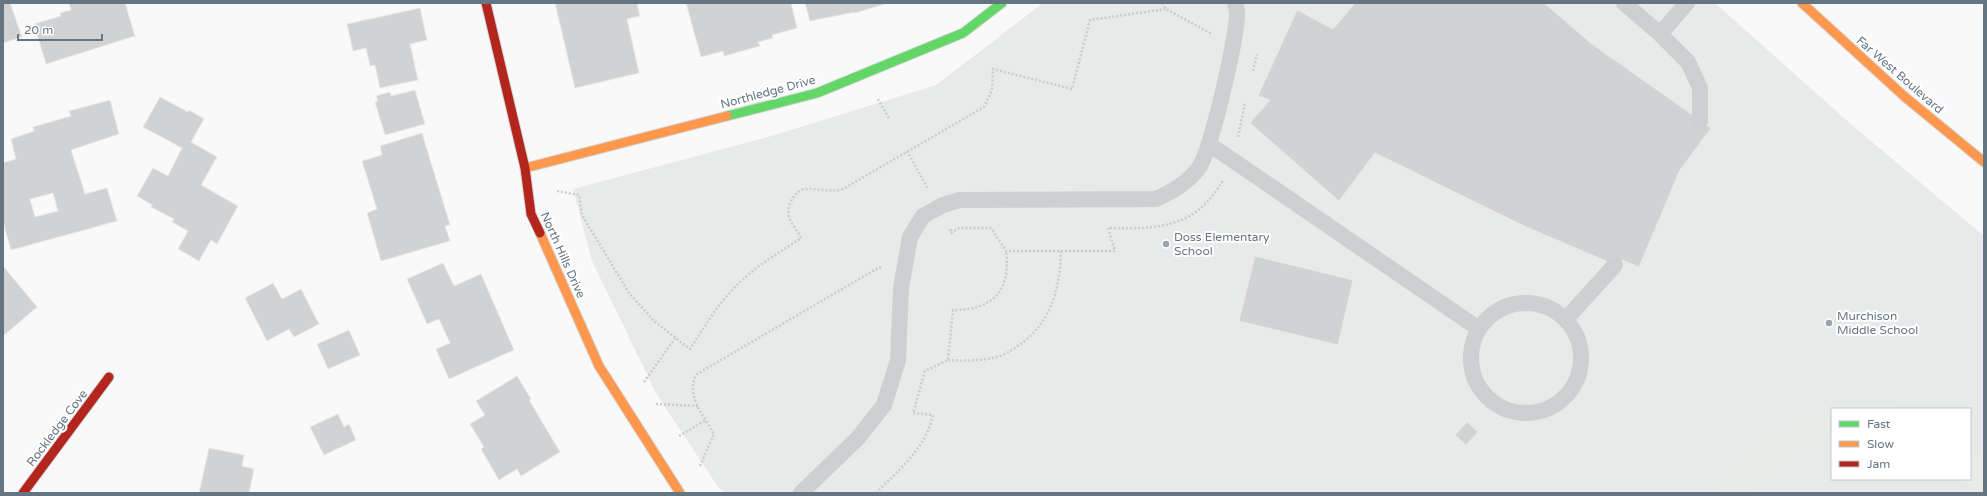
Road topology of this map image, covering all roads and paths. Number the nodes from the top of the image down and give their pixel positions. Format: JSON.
{"nodes":[{"id":1,"x":486,"y":3,"type":"edge"},
{"id":2,"x":1002,"y":3,"type":"edge"},
{"id":3,"x":1162,"y":3,"type":"edge"},
{"id":4,"x":1235,"y":3,"type":"edge"},
{"id":5,"x":1624,"y":3,"type":"edge"},
{"id":6,"x":1687,"y":3,"type":"edge"},
{"id":7,"x":1802,"y":3,"type":"edge"},
{"id":8,"x":1166,"y":9,"type":"junction"},
{"id":9,"x":1213,"y":34,"type":"dead end"},
{"id":10,"x":1660,"y":34,"type":"junction"},
{"id":11,"x":878,"y":99,"type":"dead end"},
{"id":12,"x":890,"y":120,"type":"dead end"},
{"id":13,"x":1700,"y":121,"type":"dead end"},
{"id":14,"x":1209,"y":144,"type":"junction"},
{"id":15,"x":907,"y":151,"type":"junction"},
{"id":16,"x":1984,"y":162,"type":"edge"},
{"id":17,"x":525,"y":168,"type":"junction"},
{"id":18,"x":1226,"y":175,"type":"dead end"},
{"id":19,"x":926,"y":186,"type":"junction"},
{"id":20,"x":557,"y":190,"type":"dead end"},
{"id":21,"x":922,"y":190,"type":"dead end"},
{"id":22,"x":929,"y":190,"type":"dead end"},
{"id":23,"x":950,"y":229,"type":"dead end"},
{"id":24,"x":1006,"y":251,"type":"junction"},
{"id":25,"x":1061,"y":251,"type":"junction"},
{"id":26,"x":883,"y":261,"type":"dead end"},
{"id":27,"x":1615,"y":265,"type":"dead end"},
{"id":28,"x":1566,"y":319,"type":"junction"},
{"id":29,"x":1479,"y":329,"type":"junction"},
{"id":30,"x":676,"y":337,"type":"junction"},
{"id":31,"x":948,"y":360,"type":"junction"},
{"id":32,"x":109,"y":377,"type":"dead end"},
{"id":33,"x":644,"y":382,"type":"dead end"},
{"id":34,"x":656,"y":404,"type":"dead end"},
{"id":35,"x":698,"y":406,"type":"junction"},
{"id":36,"x":706,"y":420,"type":"junction"},
{"id":37,"x":679,"y":436,"type":"dead end"},
{"id":38,"x":700,"y":466,"type":"dead end"},
{"id":39,"x":23,"y":493,"type":"edge"},
{"id":40,"x":680,"y":493,"type":"edge"},
{"id":41,"x":801,"y":493,"type":"edge"},
{"id":42,"x":876,"y":493,"type":"edge"}],
"edges":[{"from":1,"to":17,"type":"street","name":"North Hills Drive"},
{"from":2,"to":17,"type":"street","name":"Northledge Drive"},
{"from":3,"to":8,"type":"path"},
{"from":4,"to":14,"type":"lane"},
{"from":5,"to":10,"type":"lane"},
{"from":6,"to":10,"type":"lane"},
{"from":7,"to":16,"type":"street","name":"Far West Boulevard"},
{"from":8,"to":9,"type":"path"},
{"from":8,"to":15,"type":"path"},
{"from":10,"to":13,"type":"lane"},
{"from":11,"to":12,"type":"path"},
{"from":14,"to":29,"type":"lane"},
{"from":14,"to":41,"type":"lane"},
{"from":15,"to":19,"type":"path"},
{"from":15,"to":30,"type":"path"},
{"from":17,"to":40,"type":"street","name":"North Hills Drive"},
{"from":18,"to":25,"type":"path"},
{"from":19,"to":21,"type":"path"},
{"from":19,"to":22,"type":"path"},
{"from":20,"to":30,"type":"path"},
{"from":23,"to":24,"type":"path"},
{"from":24,"to":25,"type":"path"},
{"from":24,"to":31,"type":"path"},
{"from":25,"to":31,"type":"path"},
{"from":26,"to":35,"type":"path"},
{"from":27,"to":28,"type":"lane"},
{"from":28,"to":29,"type":"lane"},
{"from":28,"to":29,"type":"lane"},
{"from":30,"to":33,"type":"path"},
{"from":31,"to":42,"type":"path"},
{"from":32,"to":39,"type":"street","name":"Rockledge Cove"},
{"from":34,"to":35,"type":"path"},
{"from":35,"to":36,"type":"path"},
{"from":36,"to":37,"type":"path"},
{"from":36,"to":38,"type":"path"}]}
